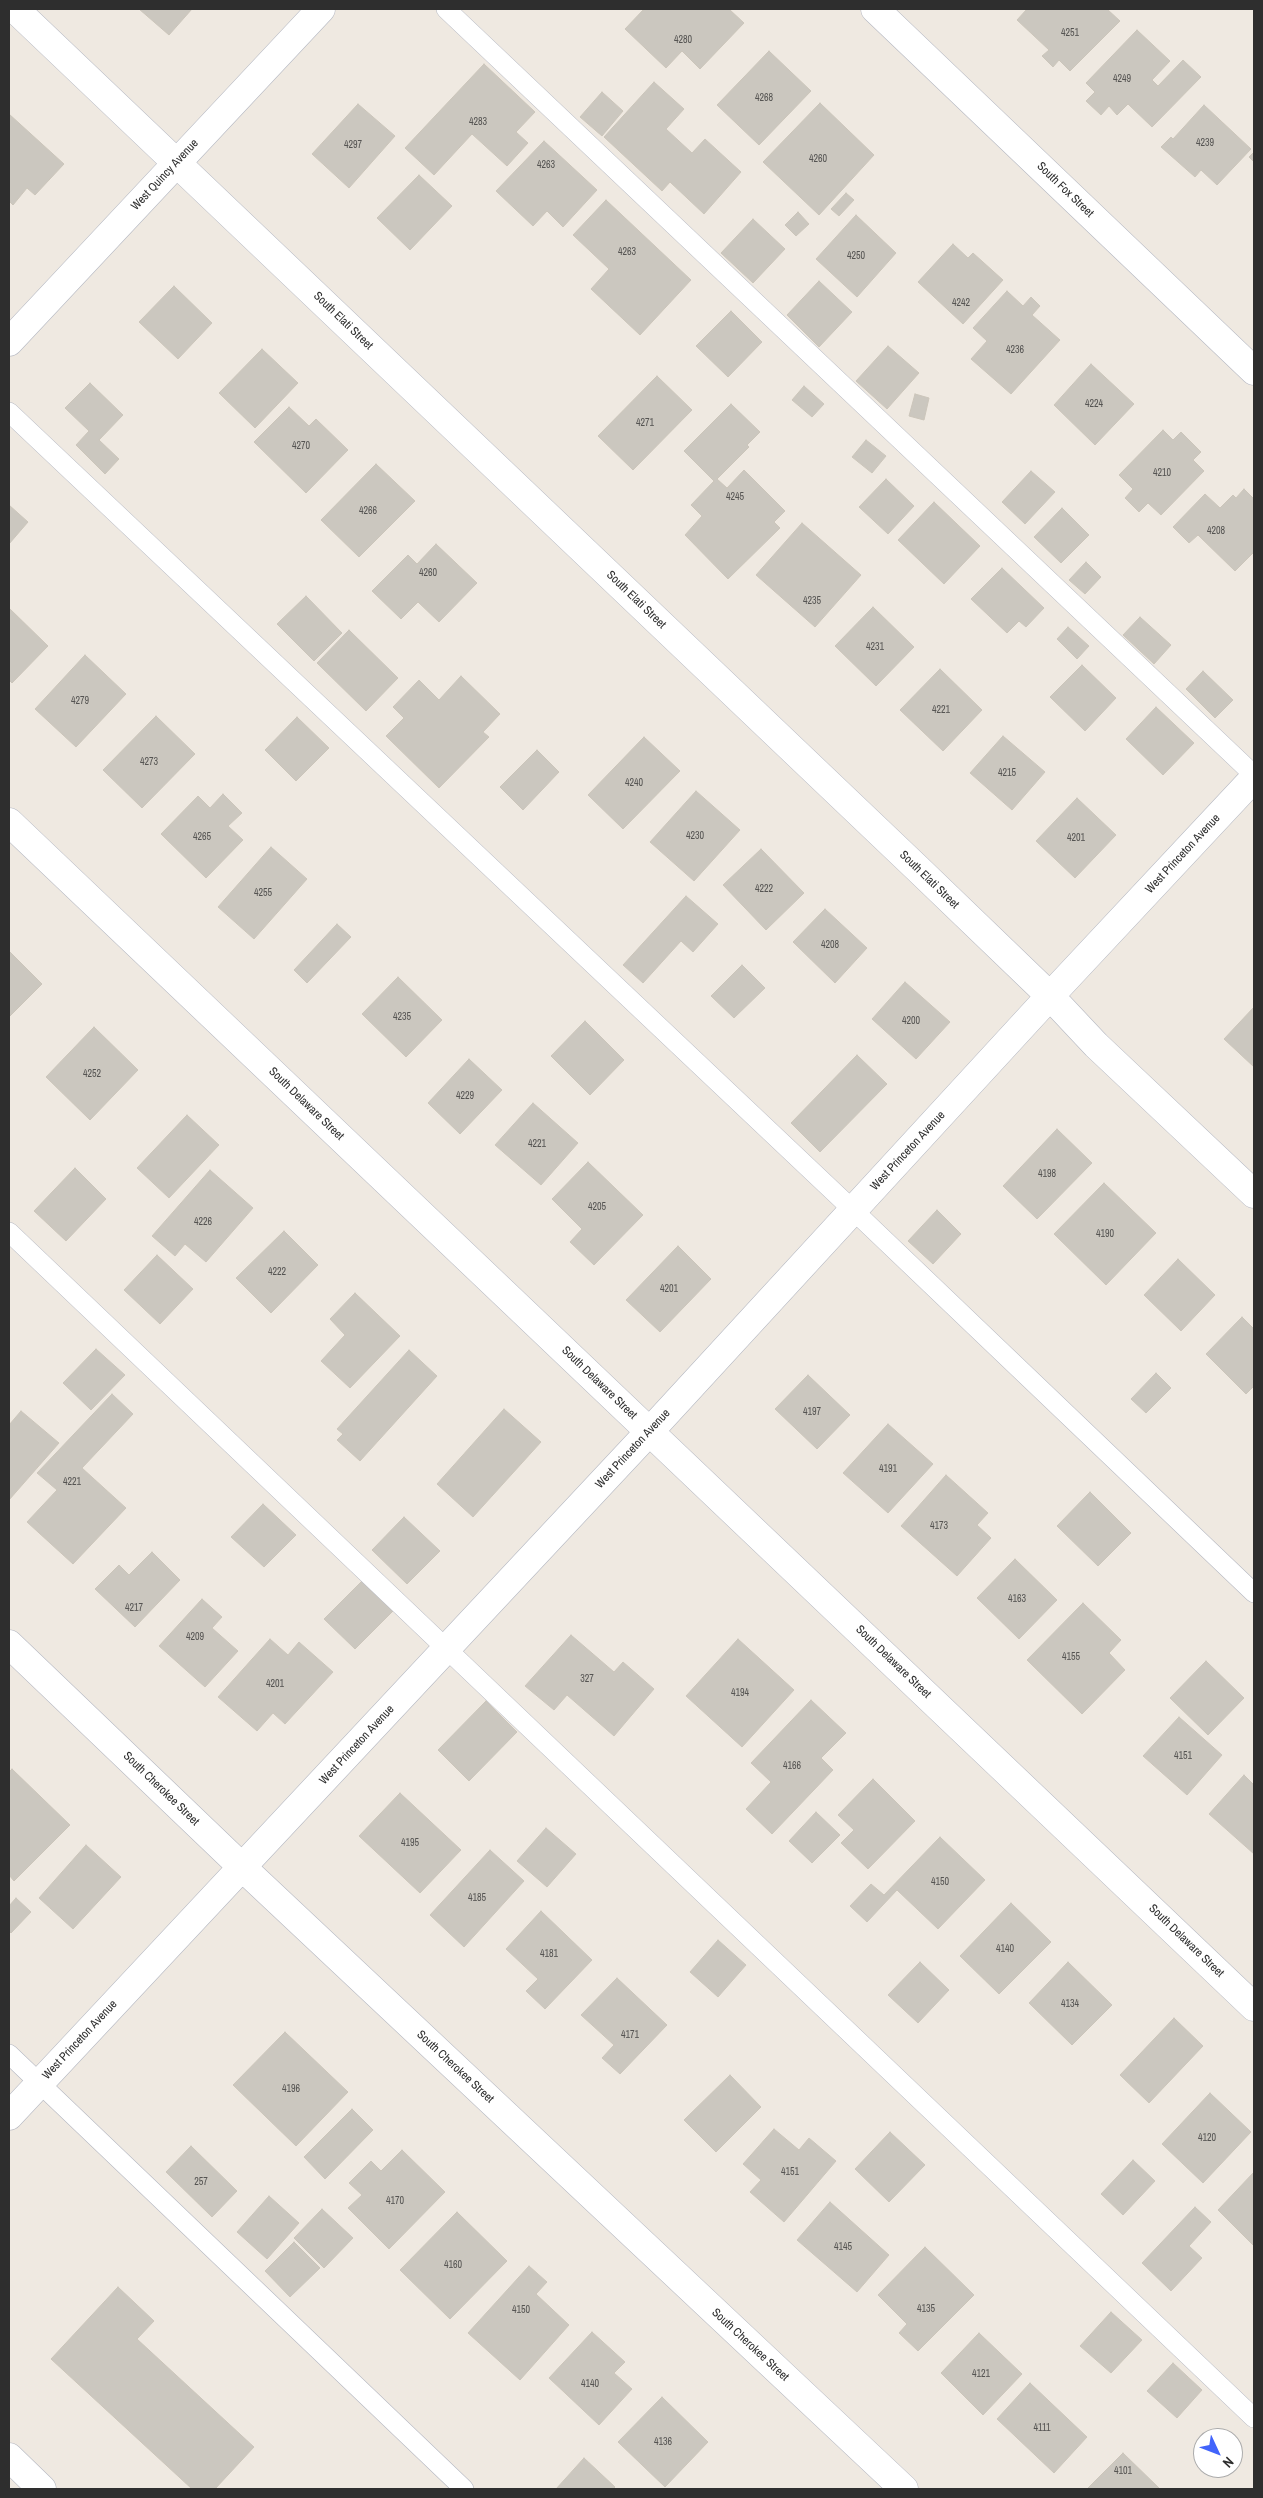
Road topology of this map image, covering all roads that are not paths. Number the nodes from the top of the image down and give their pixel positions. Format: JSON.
{"nodes":[{"id":1,"x":15,"y":9,"type":"edge"},
{"id":2,"x":321,"y":9,"type":"edge"},
{"id":3,"x":446,"y":9,"type":"edge"},
{"id":4,"x":875,"y":9,"type":"edge"},
{"id":5,"x":178,"y":162,"type":"junction"},
{"id":6,"x":9,"y":342,"type":"edge"},
{"id":7,"x":1254,"y":371,"type":"edge"},
{"id":8,"x":9,"y":412,"type":"edge"},
{"id":9,"x":1254,"y":777,"type":"edge"},
{"id":10,"x":9,"y":822,"type":"edge"},
{"id":11,"x":1050,"y":996,"type":"junction"},
{"id":12,"x":1254,"y":1194,"type":"edge"},
{"id":13,"x":853,"y":1210,"type":"junction"},
{"id":14,"x":9,"y":1232,"type":"edge"},
{"id":15,"x":650,"y":1431,"type":"junction"},
{"id":16,"x":1254,"y":1593,"type":"edge"},
{"id":17,"x":9,"y":1644,"type":"edge"},
{"id":18,"x":448,"y":1648,"type":"junction"},
{"id":19,"x":243,"y":1868,"type":"junction"},
{"id":20,"x":1254,"y":2007,"type":"edge"},
{"id":21,"x":9,"y":2054,"type":"edge"},
{"id":22,"x":39,"y":2083,"type":"junction"},
{"id":23,"x":9,"y":2116,"type":"edge"},
{"id":24,"x":1254,"y":2418,"type":"edge"},
{"id":25,"x":9,"y":2457,"type":"edge"},
{"id":26,"x":42,"y":2489,"type":"edge"},
{"id":27,"x":464,"y":2489,"type":"edge"},
{"id":28,"x":904,"y":2489,"type":"edge"}],
"edges":[{"from":1,"to":5,"type":"street","name":"South Elati Street"},
{"from":2,"to":5,"type":"street","name":"West Quincy Avenue"},
{"from":3,"to":9,"type":"lane"},
{"from":4,"to":7,"type":"street","name":"South Fox Street"},
{"from":5,"to":6,"type":"street","name":"West Quincy Avenue"},
{"from":5,"to":11,"type":"street","name":"South Elati Street"},
{"from":8,"to":13,"type":"lane"},
{"from":9,"to":11,"type":"street","name":"West Princeton Avenue"},
{"from":10,"to":15,"type":"street","name":"South Delaware Street"},
{"from":11,"to":12,"type":"street","name":"South Elati Street"},
{"from":11,"to":13,"type":"street","name":"West Princeton Avenue"},
{"from":13,"to":15,"type":"street","name":"West Princeton Avenue"},
{"from":13,"to":16,"type":"lane"},
{"from":14,"to":18,"type":"lane"},
{"from":15,"to":18,"type":"street","name":"West Princeton Avenue"},
{"from":15,"to":20,"type":"street","name":"South Delaware Street"},
{"from":17,"to":19,"type":"street","name":"South Cherokee Street"},
{"from":18,"to":19,"type":"street","name":"West Princeton Avenue"},
{"from":18,"to":24,"type":"lane"},
{"from":19,"to":22,"type":"street","name":"West Princeton Avenue"},
{"from":19,"to":28,"type":"street","name":"South Cherokee Street"},
{"from":21,"to":22,"type":"lane"},
{"from":22,"to":23,"type":"street","name":"West Princeton Avenue"},
{"from":22,"to":27,"type":"lane"},
{"from":25,"to":26,"type":"street"}]}
